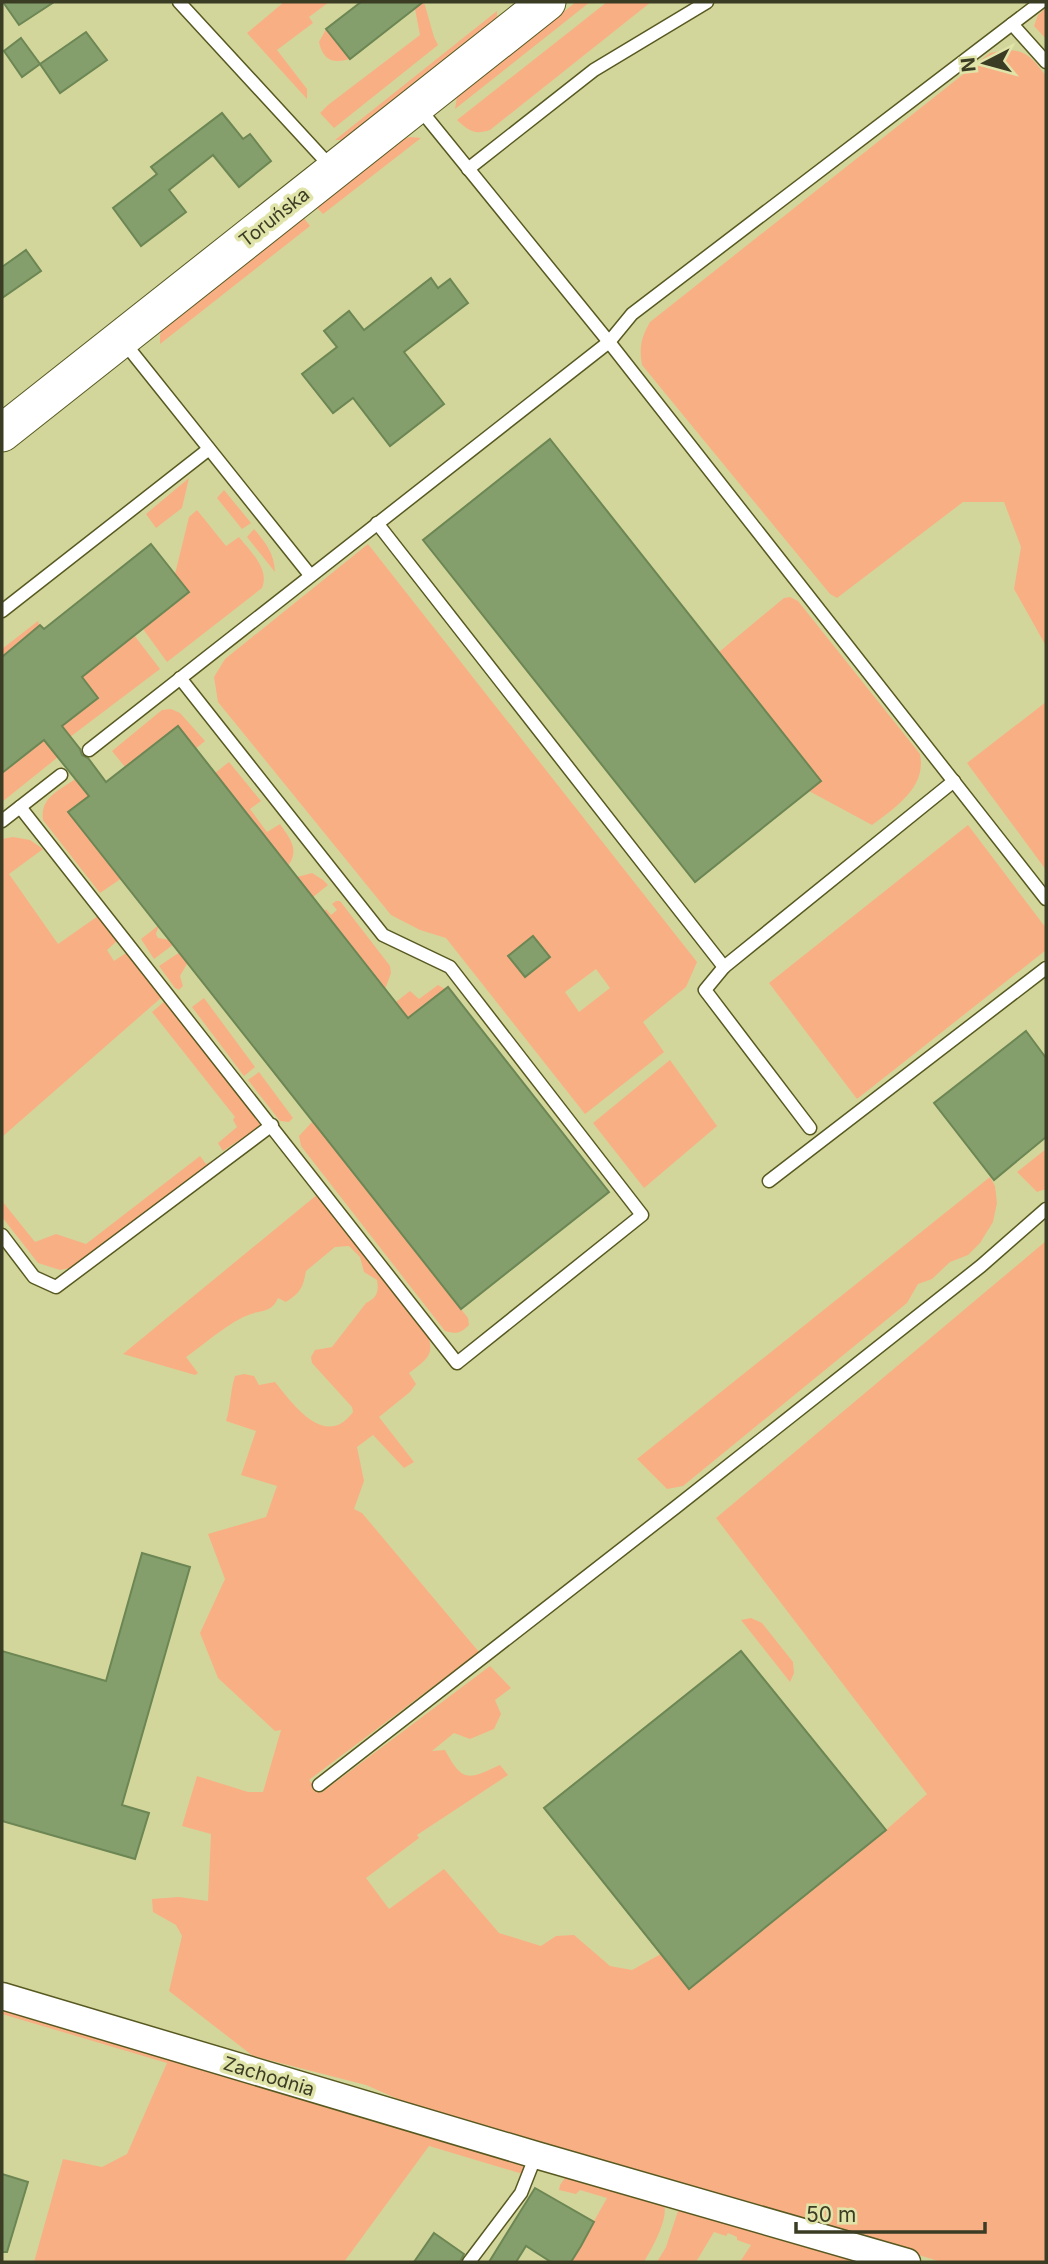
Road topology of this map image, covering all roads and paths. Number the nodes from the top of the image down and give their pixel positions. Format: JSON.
{"nodes":[{"id":1,"x":179,"y":2,"type":"edge"},
{"id":2,"x":547,"y":2,"type":"edge"},
{"id":3,"x":706,"y":2,"type":"edge"},
{"id":4,"x":1041,"y":2,"type":"edge"},
{"id":5,"x":1012,"y":24,"type":"junction"},
{"id":6,"x":1046,"y":62,"type":"edge"},
{"id":7,"x":417,"y":105,"type":"junction"},
{"id":8,"x":468,"y":169,"type":"junction"},
{"id":9,"x":333,"y":170,"type":"junction"},
{"id":10,"x":121,"y":338,"type":"junction"},
{"id":11,"x":609,"y":342,"type":"junction"},
{"id":12,"x":2,"y":433,"type":"edge"},
{"id":13,"x":209,"y":449,"type":"junction"},
{"id":14,"x":377,"y":523,"type":"junction"},
{"id":15,"x":310,"y":575,"type":"junction"},
{"id":16,"x":2,"y":611,"type":"edge"},
{"id":17,"x":180,"y":678,"type":"junction"},
{"id":18,"x":89,"y":750,"type":"dead end"},
{"id":19,"x":61,"y":775,"type":"dead end"},
{"id":20,"x":954,"y":781,"type":"junction"},
{"id":21,"x":20,"y":807,"type":"junction"},
{"id":22,"x":2,"y":821,"type":"edge"},
{"id":23,"x":1046,"y":899,"type":"edge"},
{"id":24,"x":724,"y":967,"type":"junction"},
{"id":25,"x":1046,"y":968,"type":"edge"},
{"id":26,"x":272,"y":1125,"type":"junction"},
{"id":27,"x":810,"y":1128,"type":"dead end"},
{"id":28,"x":769,"y":1181,"type":"dead end"},
{"id":29,"x":1046,"y":1209,"type":"edge"},
{"id":30,"x":2,"y":1235,"type":"edge"},
{"id":31,"x":319,"y":1784,"type":"dead end"},
{"id":32,"x":2,"y":1996,"type":"edge"},
{"id":33,"x":536,"y":2155,"type":"junction"},
{"id":34,"x":469,"y":2262,"type":"edge"},
{"id":35,"x":907,"y":2262,"type":"edge"}],
"edges":[{"from":1,"to":9,"type":"lane"},
{"from":2,"to":7,"type":"street","name":"Toruńska"},
{"from":3,"to":8,"type":"lane"},
{"from":4,"to":5,"type":"lane"},
{"from":5,"to":6,"type":"lane"},
{"from":5,"to":11,"type":"lane"},
{"from":7,"to":8,"type":"lane"},
{"from":7,"to":9,"type":"street","name":"Toruńska"},
{"from":8,"to":11,"type":"lane"},
{"from":9,"to":10,"type":"street","name":"Toruńska"},
{"from":10,"to":12,"type":"street","name":"Toruńska"},
{"from":10,"to":13,"type":"lane"},
{"from":11,"to":14,"type":"lane"},
{"from":11,"to":20,"type":"lane"},
{"from":13,"to":15,"type":"lane"},
{"from":13,"to":16,"type":"lane"},
{"from":14,"to":15,"type":"lane"},
{"from":14,"to":24,"type":"lane"},
{"from":15,"to":17,"type":"lane"},
{"from":17,"to":18,"type":"lane"},
{"from":17,"to":26,"type":"lane"},
{"from":19,"to":21,"type":"lane"},
{"from":20,"to":23,"type":"lane"},
{"from":20,"to":24,"type":"lane"},
{"from":21,"to":22,"type":"lane"},
{"from":21,"to":26,"type":"lane"},
{"from":24,"to":27,"type":"lane"},
{"from":25,"to":28,"type":"lane"},
{"from":26,"to":30,"type":"lane"},
{"from":29,"to":31,"type":"lane"},
{"from":32,"to":33,"type":"street","name":"Zachodnia"},
{"from":33,"to":34,"type":"lane"},
{"from":33,"to":35,"type":"street","name":"Zachodnia"}]}
